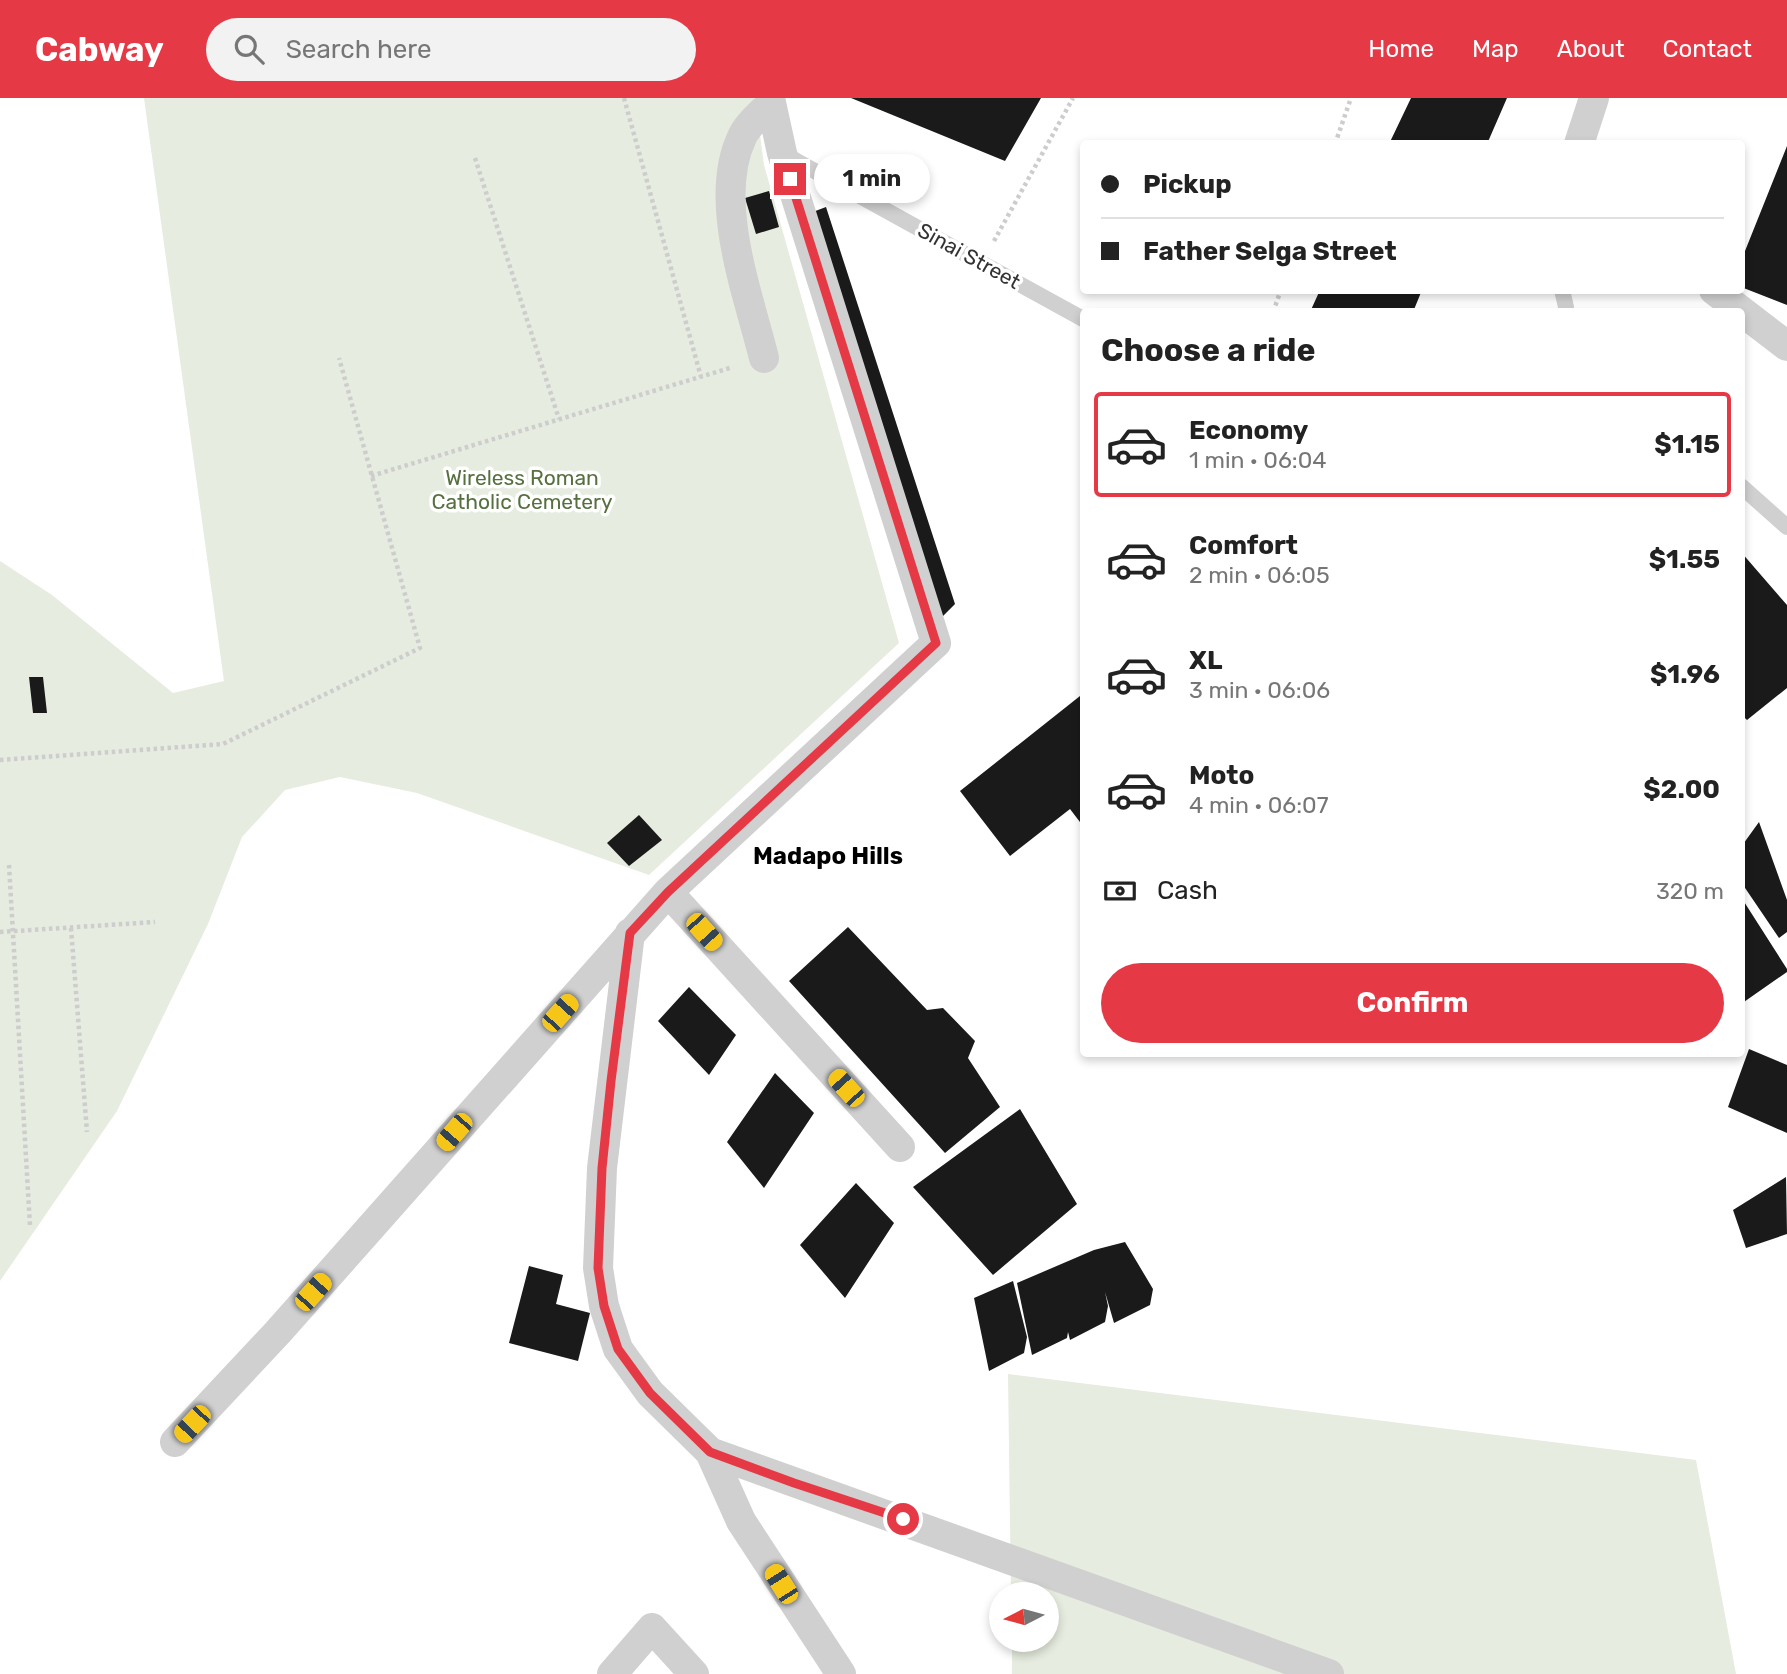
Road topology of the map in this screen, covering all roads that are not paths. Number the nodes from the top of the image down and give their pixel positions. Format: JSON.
{"nodes":[{"id":1,"x":1594,"y":98,"type":"edge"},
{"id":2,"x":770,"y":101,"type":"edge"},
{"id":3,"x":1580,"y":140,"type":"edge"},
{"id":4,"x":782,"y":153,"type":"junction"},
{"id":5,"x":1719,"y":294,"type":"edge"},
{"id":6,"x":1737,"y":308,"type":"edge"},
{"id":7,"x":1745,"y":314,"type":"edge"},
{"id":8,"x":1080,"y":317,"type":"edge"},
{"id":9,"x":1787,"y":346,"type":"edge"},
{"id":10,"x":764,"y":358,"type":"road end"},
{"id":11,"x":1745,"y":490,"type":"edge"},
{"id":12,"x":1787,"y":527,"type":"edge"},
{"id":13,"x":668,"y":892,"type":"junction"},
{"id":14,"x":630,"y":933,"type":"junction"},
{"id":15,"x":900,"y":1147,"type":"dead end"},
{"id":16,"x":176,"y":1442,"type":"dead end"},
{"id":17,"x":710,"y":1452,"type":"junction"},
{"id":18,"x":612,"y":1674,"type":"edge"},
{"id":19,"x":694,"y":1674,"type":"edge"},
{"id":20,"x":841,"y":1674,"type":"edge"},
{"id":21,"x":1329,"y":1674,"type":"edge"}],
"edges":[{"from":1,"to":3,"type":"street"},
{"from":2,"to":4,"type":"street"},
{"from":2,"to":10,"type":"street"},
{"from":4,"to":8,"type":"lane","name":"Sinai Street"},
{"from":4,"to":13,"type":"street"},
{"from":5,"to":6,"type":"street"},
{"from":7,"to":9,"type":"street"},
{"from":11,"to":12,"type":"lane"},
{"from":13,"to":14,"type":"street"},
{"from":13,"to":15,"type":"street"},
{"from":14,"to":16,"type":"street"},
{"from":14,"to":17,"type":"street"},
{"from":17,"to":20,"type":"street"},
{"from":17,"to":21,"type":"street"},
{"from":18,"to":19,"type":"street"}]}
